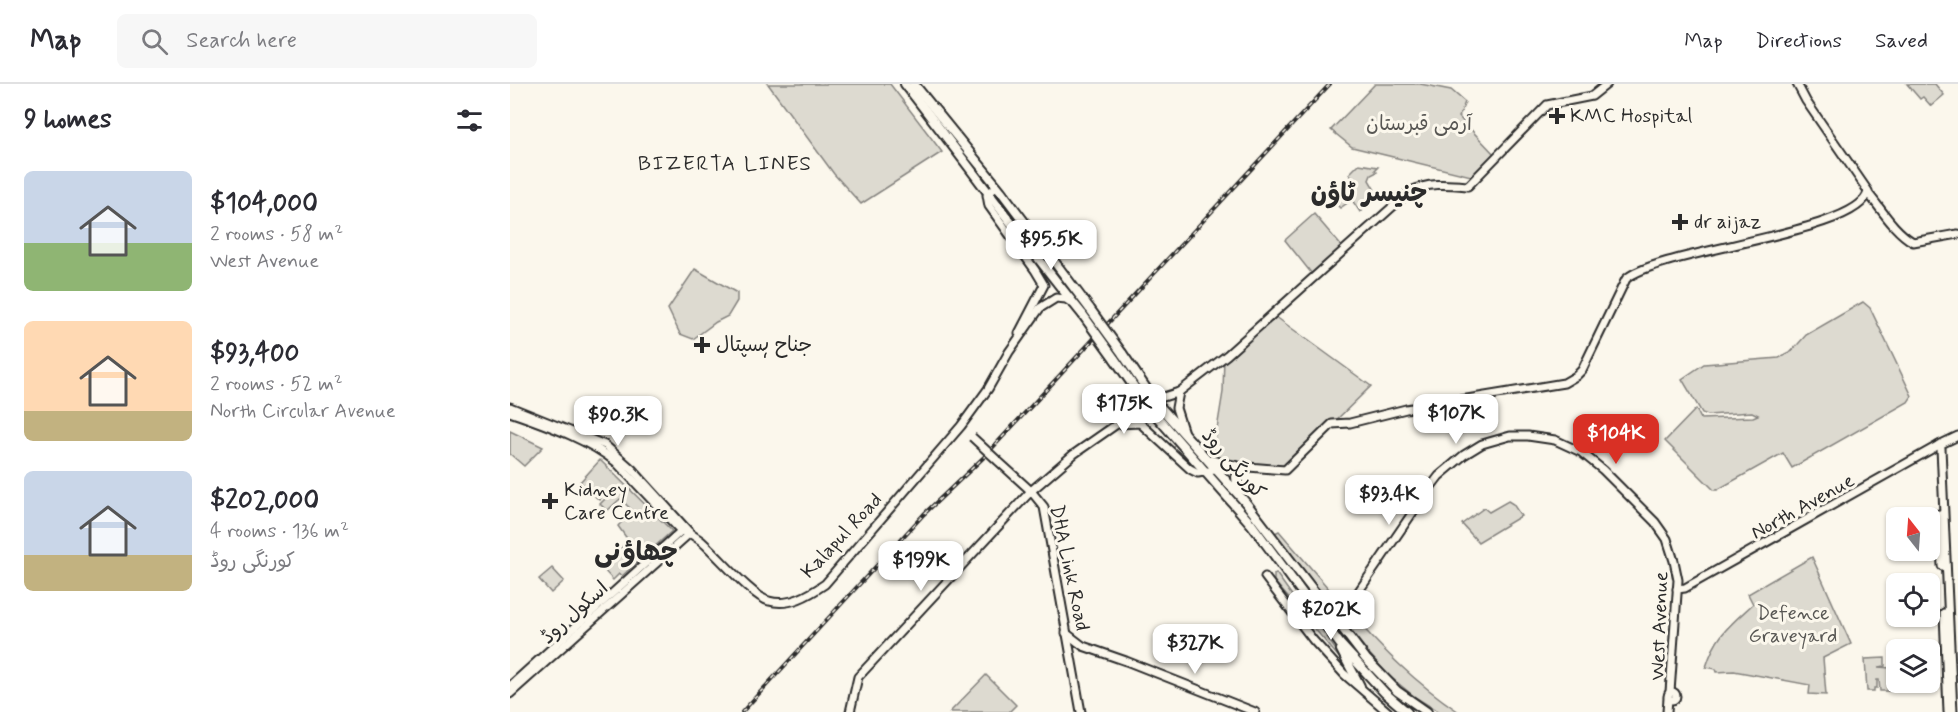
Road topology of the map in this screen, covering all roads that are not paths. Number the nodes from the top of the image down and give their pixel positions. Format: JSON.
{"nodes":[{"id":1,"x":905,"y":84,"type":"edge"},
{"id":2,"x":914,"y":84,"type":"edge"},
{"id":3,"x":1607,"y":84,"type":"edge"},
{"id":4,"x":1797,"y":84,"type":"edge"},
{"id":5,"x":997,"y":186,"type":"junction"},
{"id":6,"x":989,"y":193,"type":"junction"},
{"id":7,"x":1868,"y":193,"type":"junction"},
{"id":8,"x":1958,"y":234,"type":"edge"},
{"id":9,"x":1076,"y":306,"type":"junction"},
{"id":10,"x":1087,"y":312,"type":"junction"},
{"id":11,"x":1013,"y":347,"type":"junction"},
{"id":12,"x":1179,"y":392,"type":"junction"},
{"id":13,"x":1154,"y":400,"type":"junction"},
{"id":14,"x":510,"y":407,"type":"edge"},
{"id":15,"x":510,"y":412,"type":"edge"},
{"id":16,"x":961,"y":426,"type":"junction"},
{"id":17,"x":1185,"y":435,"type":"junction"},
{"id":18,"x":1958,"y":436,"type":"edge"},
{"id":19,"x":1555,"y":438,"type":"junction"},
{"id":20,"x":1939,"y":447,"type":"junction"},
{"id":21,"x":1207,"y":459,"type":"junction"},
{"id":22,"x":1239,"y":466,"type":"junction"},
{"id":23,"x":1216,"y":469,"type":"junction"},
{"id":24,"x":1207,"y":472,"type":"junction"},
{"id":25,"x":1031,"y":491,"type":"junction"},
{"id":26,"x":1239,"y":495,"type":"junction"},
{"id":27,"x":681,"y":531,"type":"junction"},
{"id":28,"x":690,"y":533,"type":"junction"},
{"id":29,"x":1265,"y":577,"type":"dead end"},
{"id":30,"x":1679,"y":591,"type":"junction"},
{"id":31,"x":1334,"y":617,"type":"junction"},
{"id":32,"x":1066,"y":633,"type":"junction"},
{"id":33,"x":565,"y":640,"type":"junction"},
{"id":34,"x":1340,"y":644,"type":"junction"},
{"id":35,"x":518,"y":682,"type":"junction"},
{"id":36,"x":510,"y":686,"type":"edge"},
{"id":37,"x":1360,"y":686,"type":"junction"},
{"id":38,"x":510,"y":694,"type":"edge"},
{"id":39,"x":850,"y":712,"type":"edge"},
{"id":40,"x":1081,"y":712,"type":"edge"},
{"id":41,"x":1255,"y":712,"type":"edge"},
{"id":42,"x":1388,"y":712,"type":"edge"},
{"id":43,"x":1407,"y":712,"type":"edge"},
{"id":44,"x":1427,"y":712,"type":"edge"},
{"id":45,"x":1668,"y":712,"type":"edge"},
{"id":46,"x":1947,"y":712,"type":"edge"},
{"id":47,"x":1953,"y":712,"type":"edge"}],
"edges":[{"from":1,"to":6,"type":"main road","name":"کورنگی روڈ"},
{"from":2,"to":5,"type":"main road","name":"کورنگی روڈ"},
{"from":3,"to":12,"type":"street"},
{"from":4,"to":7,"type":"street"},
{"from":5,"to":6,"type":"street"},
{"from":5,"to":10,"type":"main road","name":"کورنگی روڈ"},
{"from":6,"to":9,"type":"main road","name":"کورنگی روڈ"},
{"from":6,"to":11,"type":"street"},
{"from":7,"to":8,"type":"street"},
{"from":7,"to":22,"type":"street"},
{"from":9,"to":10,"type":"main road","name":"کورنگی روڈ"},
{"from":9,"to":11,"type":"street"},
{"from":10,"to":13,"type":"main road","name":"کورنگی روڈ","bridge":true},
{"from":10,"to":24,"type":"main road","name":"کورنگی روڈ","bridge":true},
{"from":11,"to":16,"type":"street","name":"Kalapul Road"},
{"from":12,"to":13,"type":"street"},
{"from":12,"to":17,"type":"street"},
{"from":13,"to":17,"type":"main road","name":"کورنگی روڈ"},
{"from":14,"to":28,"type":"street"},
{"from":15,"to":27,"type":"street"},
{"from":16,"to":25,"type":"street","name":"DHA Link Road","bridge":true},
{"from":16,"to":28,"type":"street","name":"Kalapul Road"},
{"from":17,"to":21,"type":"main road","name":"کورنگی روڈ"},
{"from":18,"to":20,"type":"street","name":"North Avenue"},
{"from":19,"to":30,"type":"street","name":"West Avenue"},
{"from":19,"to":30,"type":"street","name":"West Avenue"},
{"from":19,"to":31,"type":"street"},
{"from":20,"to":30,"type":"street","name":"North Avenue"},
{"from":20,"to":46,"type":"street"},
{"from":20,"to":47,"type":"street"},
{"from":21,"to":22,"type":"main road"},
{"from":21,"to":23,"type":"main road","name":"کورنگی روڈ"},
{"from":22,"to":23,"type":"street"},
{"from":22,"to":26,"type":"main road"},
{"from":23,"to":24,"type":"street"},
{"from":23,"to":26,"type":"main road","name":"کورنگی روڈ"},
{"from":24,"to":25,"type":"street"},
{"from":24,"to":34,"type":"main road","name":"کورنگی روڈ"},
{"from":25,"to":32,"type":"street","name":"DHA Link Road"},
{"from":25,"to":39,"type":"street"},
{"from":26,"to":31,"type":"main road","name":"کورنگی روڈ"},
{"from":27,"to":28,"type":"street","name":"Kalapul Road"},
{"from":27,"to":33,"type":"street","name":"اسکول روڈ"},
{"from":28,"to":33,"type":"street","name":"اسکول روڈ"},
{"from":29,"to":37,"type":"street"},
{"from":30,"to":45,"type":"street","name":"West Avenue"},
{"from":31,"to":44,"type":"main road","name":"کورنگی روڈ"},
{"from":32,"to":40,"type":"street","name":"DHA Link Road"},
{"from":32,"to":41,"type":"street"},
{"from":33,"to":35,"type":"street","name":"اسکول روڈ"},
{"from":34,"to":37,"type":"main road"},
{"from":34,"to":43,"type":"main road","name":"کورنگی روڈ"},
{"from":35,"to":36,"type":"street","name":"اسکول روڈ"},
{"from":35,"to":38,"type":"street","name":"اسکول روڈ"},
{"from":37,"to":42,"type":"street"}]}
